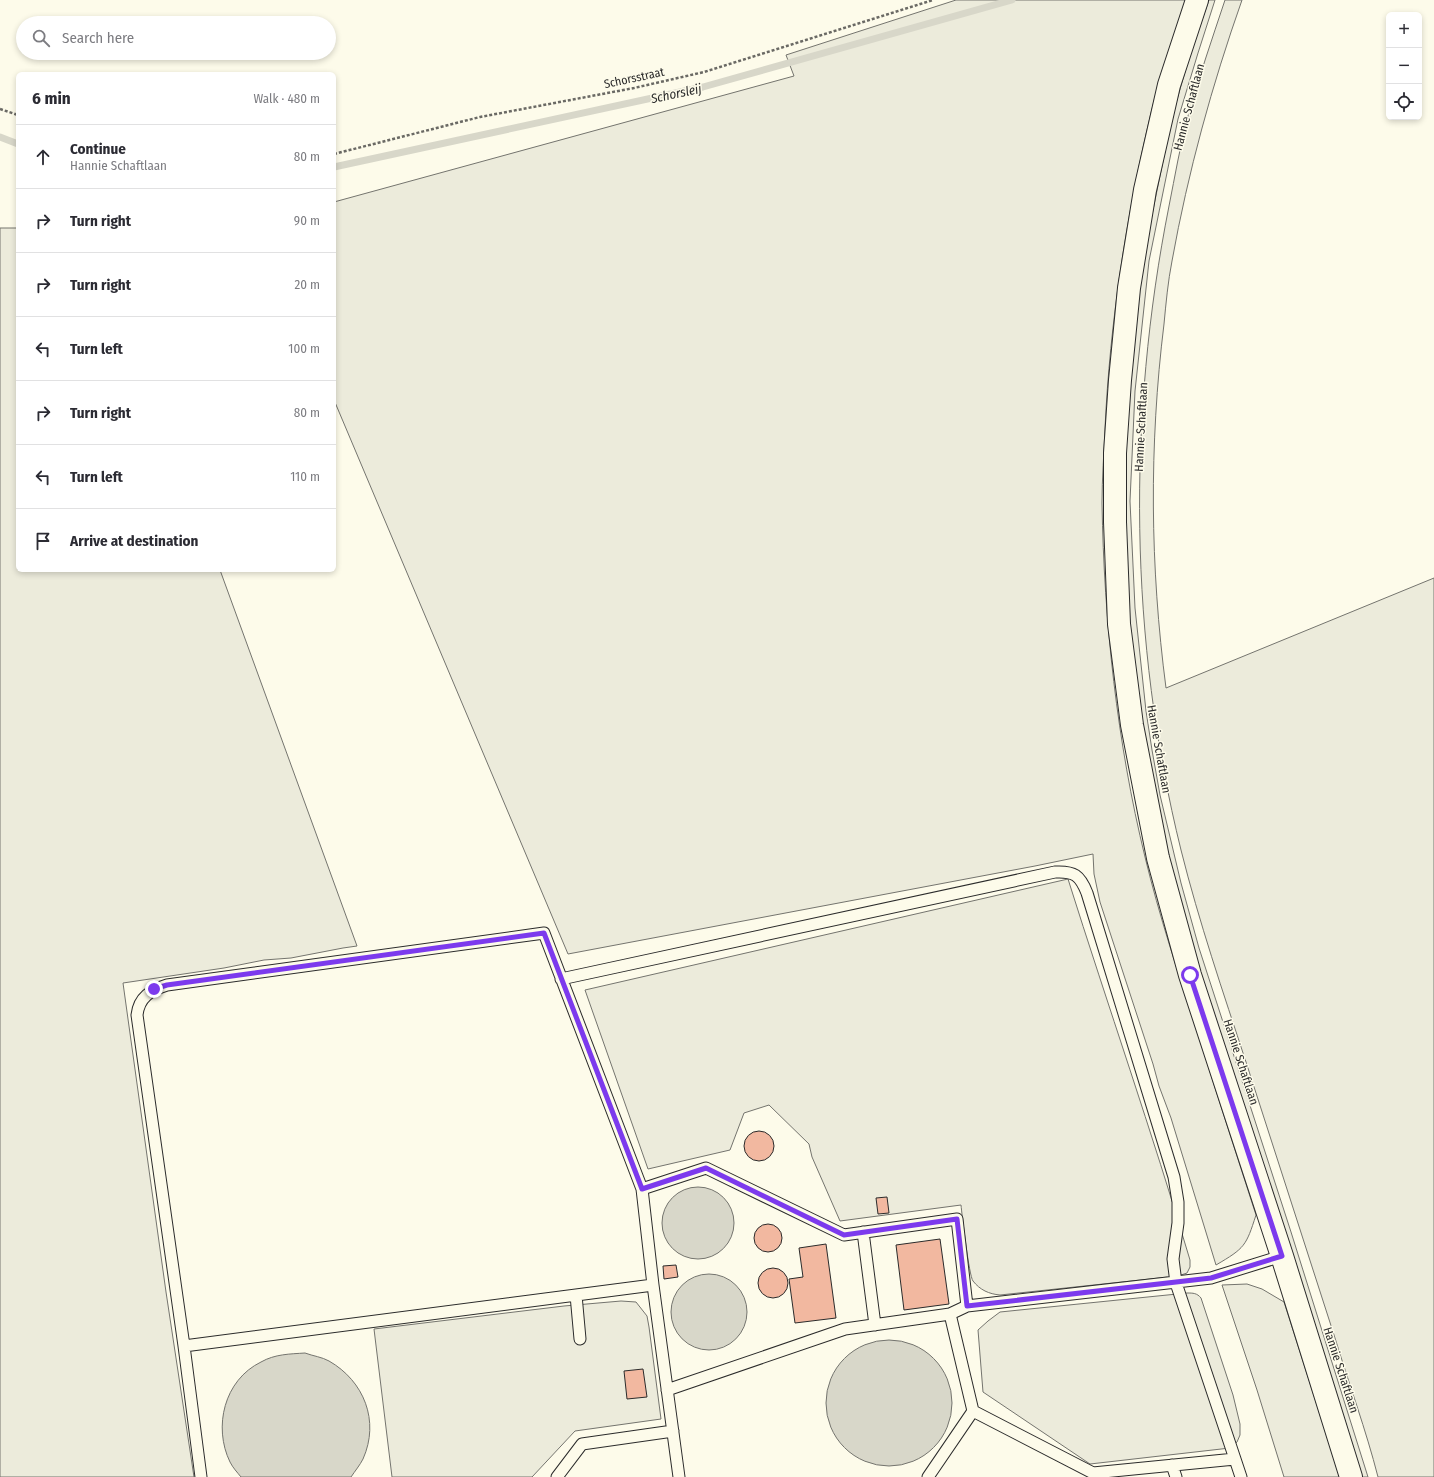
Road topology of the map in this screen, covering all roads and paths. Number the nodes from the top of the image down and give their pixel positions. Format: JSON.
{"nodes":[{"id":1,"x":933,"y":0,"type":"edge"},
{"id":2,"x":1197,"y":0,"type":"edge"},
{"id":3,"x":0,"y":109,"type":"edge"},
{"id":4,"x":16,"y":114,"type":"edge"},
{"id":5,"x":336,"y":153,"type":"edge"},
{"id":6,"x":561,"y":979,"type":"junction"},
{"id":7,"x":642,"y":1189,"type":"junction"},
{"id":8,"x":863,"y":1232,"type":"junction"},
{"id":9,"x":1282,"y":1256,"type":"junction"},
{"id":10,"x":1176,"y":1283,"type":"junction"},
{"id":11,"x":653,"y":1285,"type":"junction"},
{"id":12,"x":576,"y":1295,"type":"junction"},
{"id":13,"x":967,"y":1306,"type":"junction"},
{"id":14,"x":950,"y":1314,"type":"junction"},
{"id":15,"x":875,"y":1325,"type":"junction"},
{"id":16,"x":580,"y":1339,"type":"dead end"},
{"id":17,"x":184,"y":1346,"type":"junction"},
{"id":18,"x":667,"y":1390,"type":"junction"},
{"id":19,"x":973,"y":1411,"type":"junction"},
{"id":20,"x":673,"y":1431,"type":"junction"},
{"id":21,"x":1235,"y":1459,"type":"junction"},
{"id":22,"x":1172,"y":1465,"type":"junction"},
{"id":23,"x":201,"y":1477,"type":"edge"},
{"id":24,"x":557,"y":1477,"type":"edge"},
{"id":25,"x":679,"y":1477,"type":"edge"},
{"id":26,"x":928,"y":1477,"type":"edge"},
{"id":27,"x":1176,"y":1477,"type":"edge"},
{"id":28,"x":1241,"y":1477,"type":"edge"},
{"id":29,"x":1351,"y":1477,"type":"edge"}],
"edges":[{"from":1,"to":5,"type":"path","name":"Schorsstraat"},
{"from":2,"to":9,"type":"main road","name":"Hannie Schaftlaan"},
{"from":3,"to":4,"type":"path"},
{"from":6,"to":7,"type":"lane"},
{"from":6,"to":10,"type":"lane"},
{"from":6,"to":17,"type":"lane"},
{"from":7,"to":8,"type":"lane"},
{"from":7,"to":11,"type":"lane"},
{"from":8,"to":13,"type":"lane"},
{"from":8,"to":15,"type":"lane"},
{"from":9,"to":10,"type":"lane"},
{"from":9,"to":29,"type":"main road","name":"Hannie Schaftlaan"},
{"from":10,"to":13,"type":"lane"},
{"from":10,"to":21,"type":"lane"},
{"from":11,"to":12,"type":"lane"},
{"from":11,"to":18,"type":"lane"},
{"from":12,"to":16,"type":"lane"},
{"from":12,"to":17,"type":"lane"},
{"from":13,"to":14,"type":"lane"},
{"from":14,"to":15,"type":"lane"},
{"from":14,"to":19,"type":"lane"},
{"from":15,"to":18,"type":"lane"},
{"from":17,"to":23,"type":"lane"},
{"from":18,"to":20,"type":"lane"},
{"from":19,"to":22,"type":"lane"},
{"from":19,"to":26,"type":"lane"},
{"from":20,"to":24,"type":"lane"},
{"from":20,"to":25,"type":"lane"},
{"from":21,"to":22,"type":"lane"},
{"from":21,"to":28,"type":"lane"},
{"from":22,"to":27,"type":"lane"}]}
